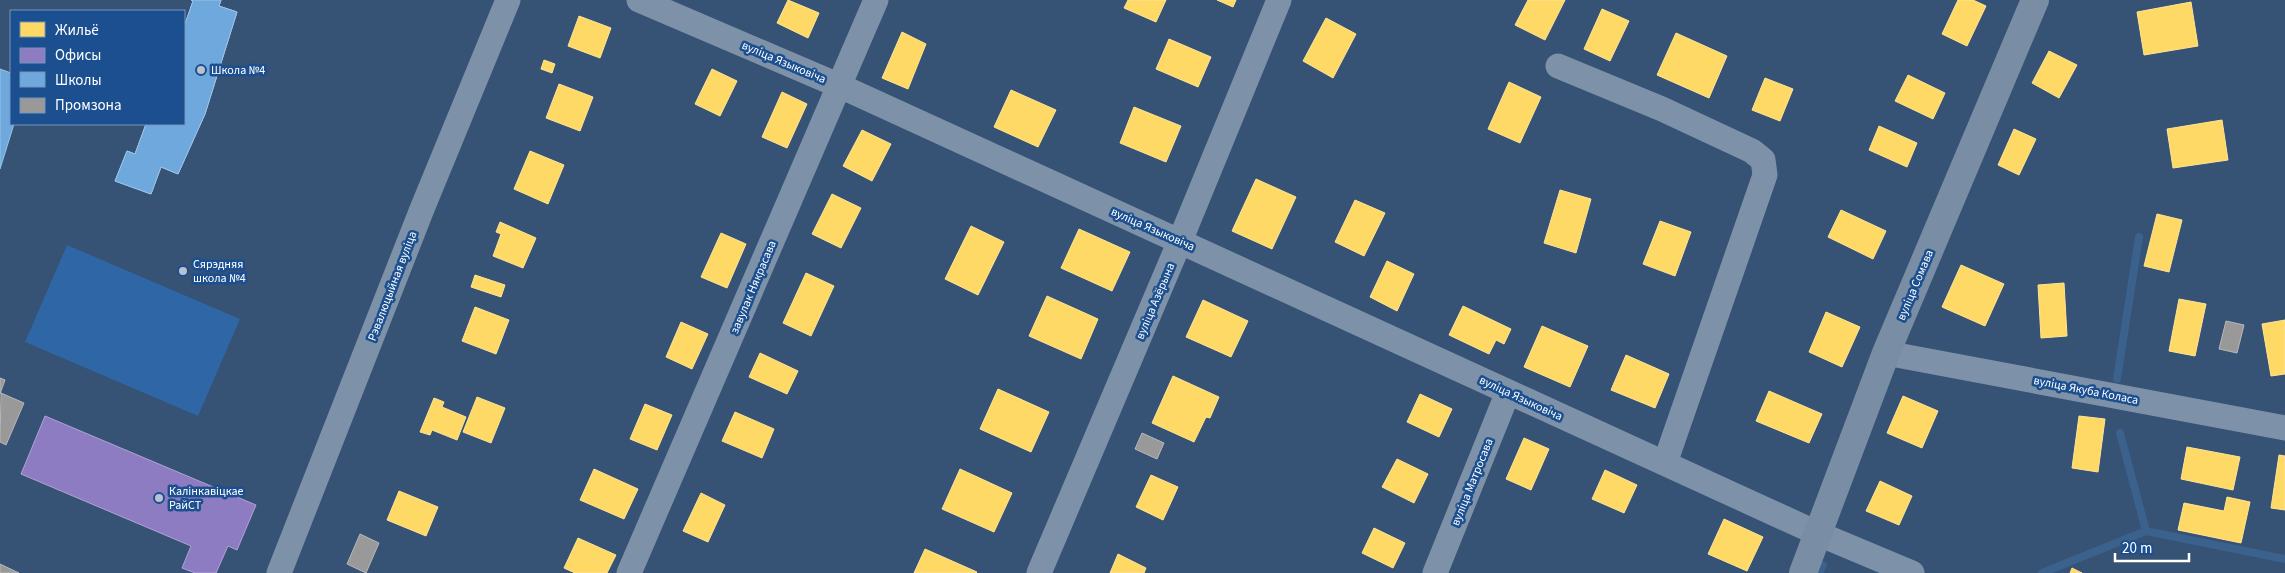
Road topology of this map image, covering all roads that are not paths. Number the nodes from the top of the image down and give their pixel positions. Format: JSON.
{"nodes":[{"id":1,"x":508,"y":0,"type":"edge"},
{"id":2,"x":639,"y":0,"type":"edge"},
{"id":3,"x":876,"y":0,"type":"edge"},
{"id":4,"x":1279,"y":0,"type":"edge"},
{"id":5,"x":2035,"y":0,"type":"edge"},
{"id":6,"x":1558,"y":66,"type":"dead end"},
{"id":7,"x":840,"y":86,"type":"junction"},
{"id":8,"x":1180,"y":241,"type":"junction"},
{"id":9,"x":1886,"y":353,"type":"junction"},
{"id":10,"x":1508,"y":392,"type":"junction"},
{"id":11,"x":2285,"y":428,"type":"edge"},
{"id":12,"x":1665,"y":463,"type":"junction"},
{"id":13,"x":1819,"y":534,"type":"junction"},
{"id":14,"x":279,"y":573,"type":"edge"},
{"id":15,"x":628,"y":573,"type":"edge"},
{"id":16,"x":1039,"y":573,"type":"edge"},
{"id":17,"x":1436,"y":573,"type":"edge"},
{"id":18,"x":1803,"y":573,"type":"edge"},
{"id":19,"x":1912,"y":573,"type":"edge"}],
"edges":[{"from":1,"to":14,"type":"street","name":"Рэвалюцыйная вуліца"},
{"from":2,"to":7,"type":"street","name":"вуліца Языковіча"},
{"from":3,"to":7,"type":"street","name":"завулак Някрасава"},
{"from":4,"to":8,"type":"street","name":"вуліца Азёрына"},
{"from":5,"to":9,"type":"street","name":"вуліца Сомава"},
{"from":6,"to":12,"type":"street"},
{"from":7,"to":8,"type":"street","name":"вуліца Языковіча"},
{"from":7,"to":15,"type":"street","name":"завулак Някрасава"},
{"from":8,"to":10,"type":"street","name":"вуліца Языковіча"},
{"from":8,"to":16,"type":"street","name":"вуліца Азёрына"},
{"from":9,"to":11,"type":"street","name":"вуліца Якуба Коласа"},
{"from":9,"to":13,"type":"street","name":"вуліца Сомава"},
{"from":10,"to":12,"type":"street","name":"вуліца Языковіча"},
{"from":10,"to":17,"type":"street","name":"вуліца Матросава"},
{"from":12,"to":13,"type":"street","name":"вуліца Языковіча"},
{"from":13,"to":18,"type":"street","name":"вуліца Сомава"},
{"from":13,"to":19,"type":"street","name":"вуліца Языковіча"}]}
